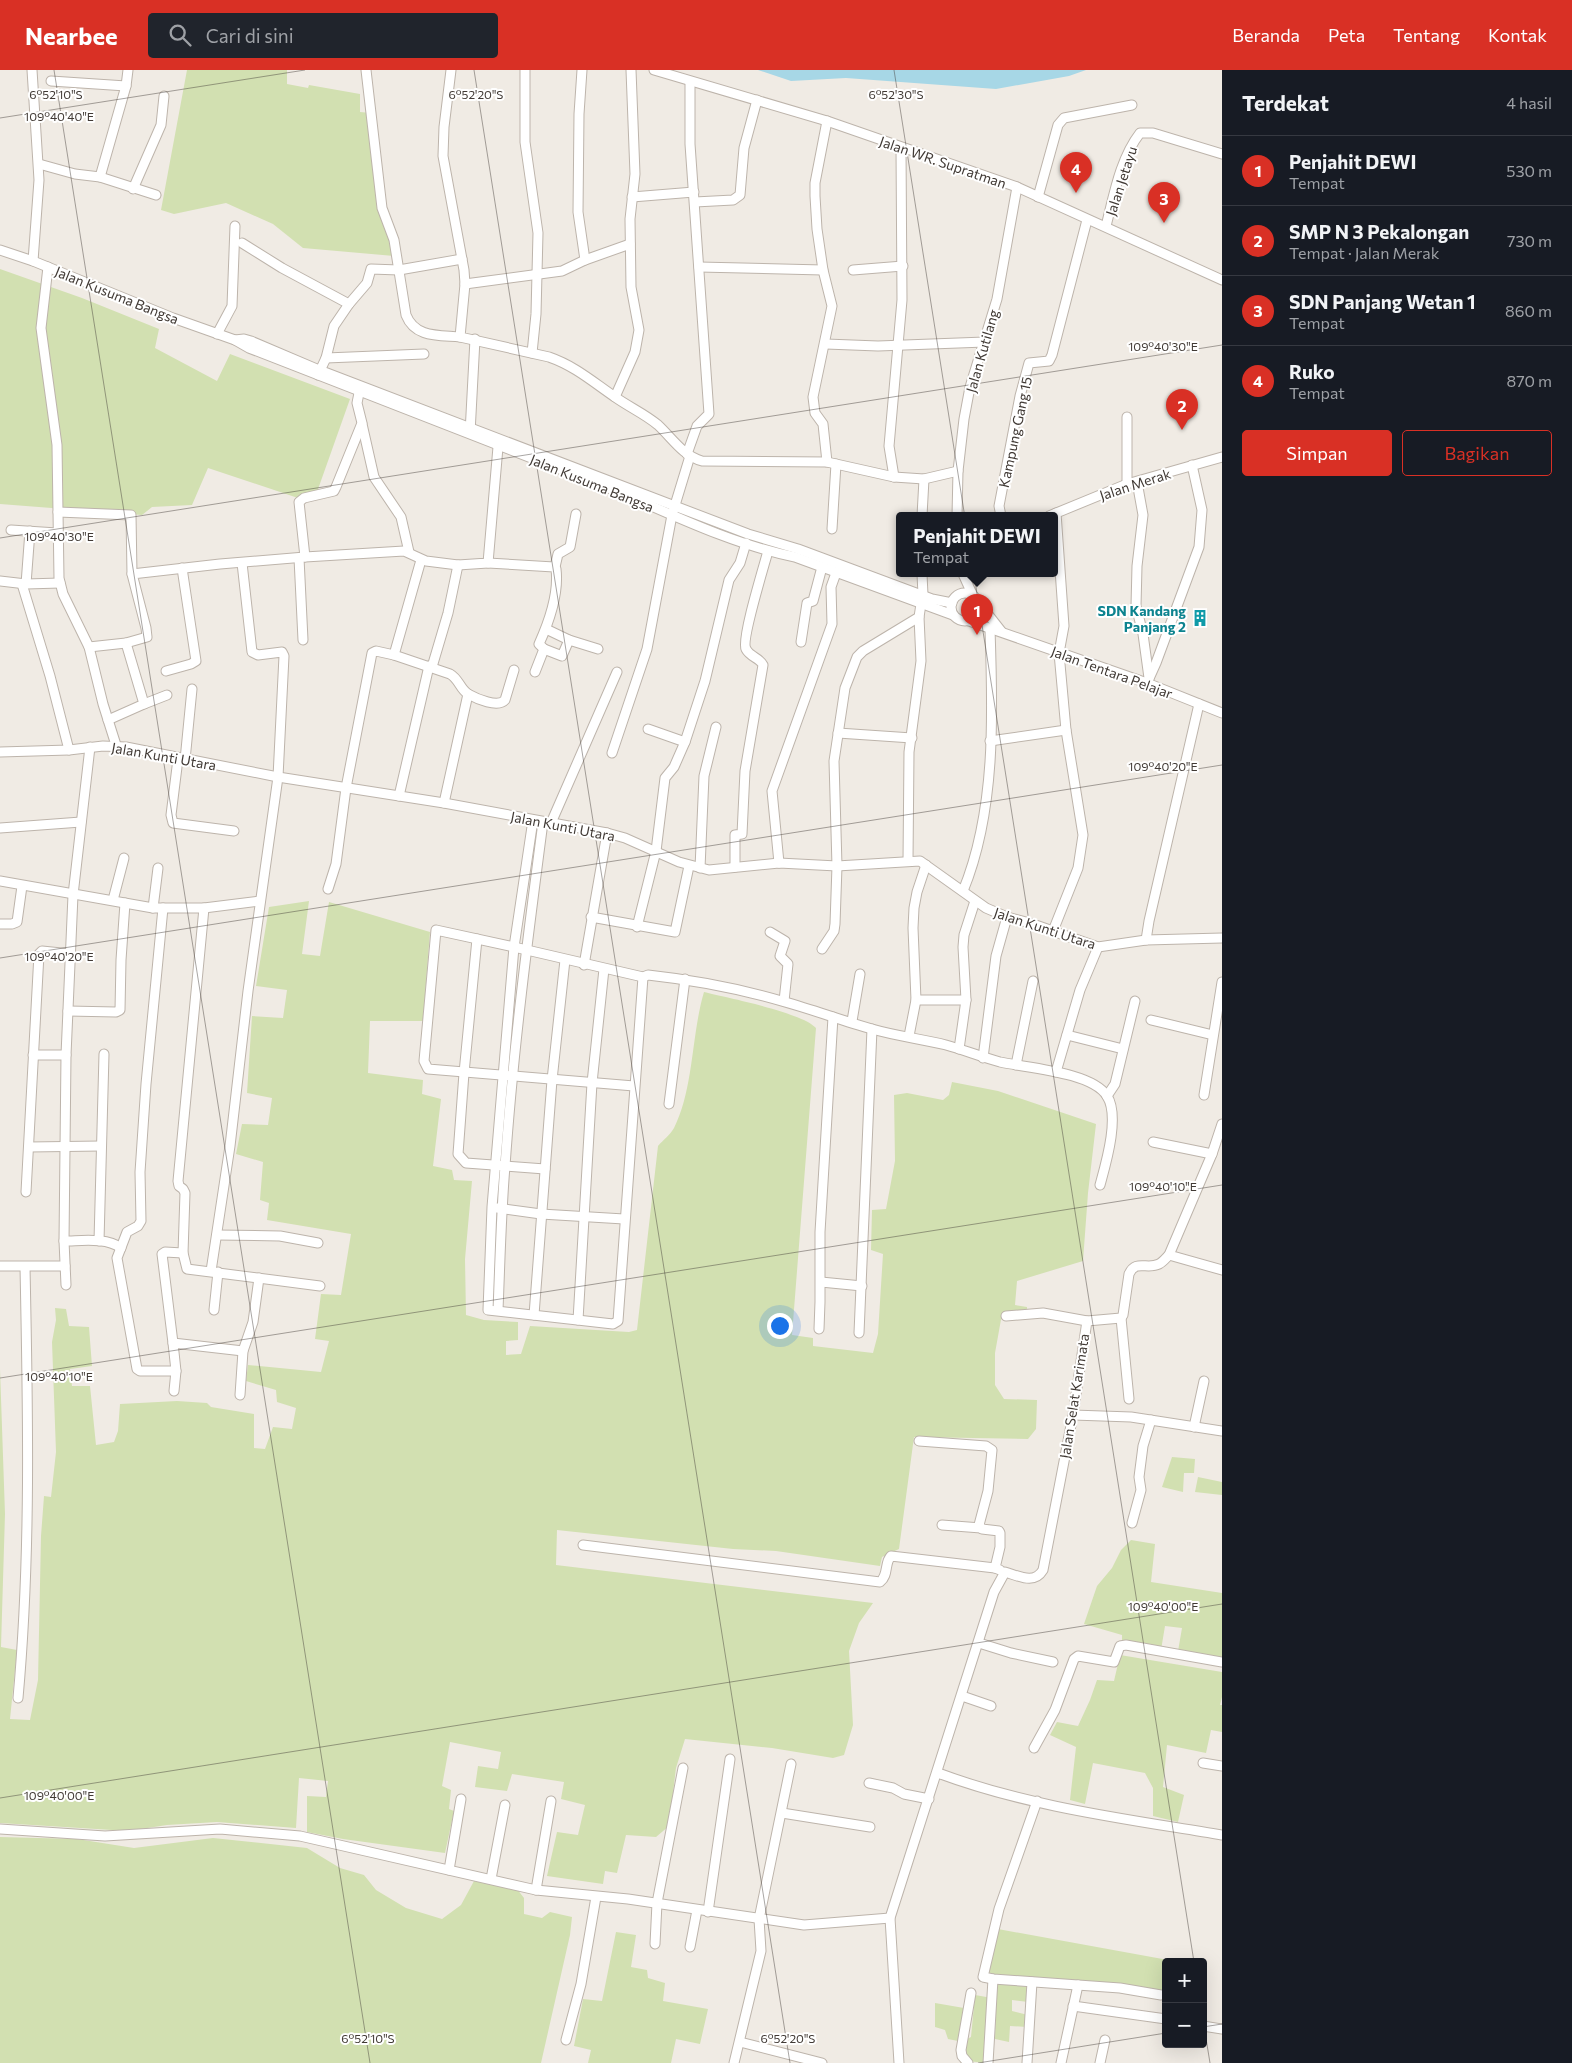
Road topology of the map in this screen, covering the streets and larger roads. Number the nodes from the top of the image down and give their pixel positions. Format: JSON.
{"nodes":[{"id":1,"x":32,"y":70,"type":"edge"},
{"id":2,"x":128,"y":70,"type":"edge"},
{"id":3,"x":366,"y":70,"type":"edge"},
{"id":4,"x":451,"y":70,"type":"edge"},
{"id":5,"x":525,"y":70,"type":"edge"},
{"id":6,"x":582,"y":70,"type":"edge"},
{"id":7,"x":631,"y":70,"type":"edge"},
{"id":8,"x":654,"y":70,"type":"edge"},
{"id":9,"x":51,"y":81,"type":"dead end"},
{"id":10,"x":690,"y":82,"type":"junction"},
{"id":11,"x":126,"y":86,"type":"junction"},
{"id":12,"x":164,"y":96,"type":"dead end"},
{"id":13,"x":757,"y":100,"type":"junction"},
{"id":14,"x":1132,"y":105,"type":"dead end"},
{"id":15,"x":827,"y":121,"type":"junction"},
{"id":16,"x":901,"y":148,"type":"junction"},
{"id":17,"x":1222,"y":154,"type":"edge"},
{"id":18,"x":38,"y":164,"type":"junction"},
{"id":19,"x":100,"y":178,"type":"junction"},
{"id":20,"x":1017,"y":188,"type":"junction"},
{"id":21,"x":133,"y":189,"type":"junction"},
{"id":22,"x":694,"y":192,"type":"junction"},
{"id":23,"x":156,"y":195,"type":"dead end"},
{"id":24,"x":632,"y":197,"type":"junction"},
{"id":25,"x":1038,"y":198,"type":"junction"},
{"id":26,"x":695,"y":202,"type":"junction"},
{"id":27,"x":1087,"y":220,"type":"junction"},
{"id":28,"x":235,"y":226,"type":"dead end"},
{"id":29,"x":1106,"y":226,"type":"junction"},
{"id":30,"x":242,"y":243,"type":"dead end"},
{"id":31,"x":630,"y":244,"type":"junction"},
{"id":32,"x":0,"y":250,"type":"edge"},
{"id":33,"x":462,"y":260,"type":"junction"},
{"id":34,"x":585,"y":260,"type":"junction"},
{"id":35,"x":33,"y":261,"type":"junction"},
{"id":36,"x":903,"y":266,"type":"junction"},
{"id":37,"x":48,"y":267,"type":"junction"},
{"id":38,"x":699,"y":267,"type":"junction"},
{"id":39,"x":399,"y":270,"type":"junction"},
{"id":40,"x":824,"y":270,"type":"junction"},
{"id":41,"x":853,"y":270,"type":"dead end"},
{"id":42,"x":536,"y":276,"type":"junction"},
{"id":43,"x":1222,"y":280,"type":"edge"},
{"id":44,"x":465,"y":284,"type":"junction"},
{"id":45,"x":349,"y":304,"type":"junction"},
{"id":46,"x":217,"y":334,"type":"junction"},
{"id":47,"x":460,"y":337,"type":"junction"},
{"id":48,"x":475,"y":339,"type":"junction"},
{"id":49,"x":985,"y":342,"type":"junction"},
{"id":50,"x":826,"y":344,"type":"junction"},
{"id":51,"x":898,"y":346,"type":"junction"},
{"id":52,"x":532,"y":353,"type":"junction"},
{"id":53,"x":424,"y":354,"type":"dead end"},
{"id":54,"x":326,"y":358,"type":"junction"},
{"id":55,"x":318,"y":373,"type":"junction"},
{"id":56,"x":360,"y":389,"type":"junction"},
{"id":57,"x":614,"y":397,"type":"junction"},
{"id":58,"x":1127,"y":417,"type":"dead end"},
{"id":59,"x":362,"y":423,"type":"junction"},
{"id":60,"x":470,"y":432,"type":"junction"},
{"id":61,"x":498,"y":447,"type":"junction"},
{"id":62,"x":522,"y":451,"type":"junction"},
{"id":63,"x":688,"y":455,"type":"junction"},
{"id":64,"x":1222,"y":457,"type":"edge"},
{"id":65,"x":831,"y":463,"type":"junction"},
{"id":66,"x":1192,"y":465,"type":"junction"},
{"id":67,"x":958,"y":471,"type":"junction"},
{"id":68,"x":894,"y":477,"type":"junction"},
{"id":69,"x":924,"y":479,"type":"junction"},
{"id":70,"x":1137,"y":482,"type":"junction"},
{"id":71,"x":1127,"y":484,"type":"junction"},
{"id":72,"x":626,"y":491,"type":"junction"},
{"id":73,"x":674,"y":505,"type":"junction"},
{"id":74,"x":58,"y":512,"type":"junction"},
{"id":75,"x":922,"y":512,"type":"edge"},
{"id":76,"x":956,"y":512,"type":"edge"},
{"id":77,"x":1000,"y":512,"type":"edge"},
{"id":78,"x":1057,"y":512,"type":"edge"},
{"id":79,"x":576,"y":514,"type":"dead end"},
{"id":80,"x":672,"y":515,"type":"junction"},
{"id":81,"x":832,"y":529,"type":"dead end"},
{"id":82,"x":11,"y":530,"type":"dead end"},
{"id":83,"x":30,"y":531,"type":"junction"},
{"id":84,"x":57,"y":532,"type":"junction"},
{"id":85,"x":746,"y":543,"type":"junction"},
{"id":86,"x":768,"y":551,"type":"junction"},
{"id":87,"x":409,"y":552,"type":"junction"},
{"id":88,"x":796,"y":553,"type":"junction"},
{"id":89,"x":302,"y":558,"type":"junction"},
{"id":90,"x":421,"y":560,"type":"junction"},
{"id":91,"x":242,"y":562,"type":"junction"},
{"id":92,"x":488,"y":563,"type":"junction"},
{"id":93,"x":458,"y":565,"type":"junction"},
{"id":94,"x":555,"y":567,"type":"junction"},
{"id":95,"x":822,"y":567,"type":"junction"},
{"id":96,"x":182,"y":568,"type":"junction"},
{"id":97,"x":1058,"y":570,"type":"edge"},
{"id":98,"x":836,"y":573,"type":"junction"},
{"id":99,"x":132,"y":574,"type":"junction"},
{"id":100,"x":922,"y":577,"type":"edge"},
{"id":101,"x":963,"y":577,"type":"edge"},
{"id":102,"x":964,"y":577,"type":"edge"},
{"id":103,"x":0,"y":581,"type":"edge"},
{"id":104,"x":60,"y":583,"type":"junction"},
{"id":105,"x":24,"y":584,"type":"junction"},
{"id":106,"x":880,"y":584,"type":"junction"},
{"id":107,"x":962,"y":594,"type":"junction"},
{"id":108,"x":973,"y":596,"type":"junction"},
{"id":109,"x":922,"y":599,"type":"junction"},
{"id":110,"x":952,"y":603,"type":"junction"},
{"id":111,"x":979,"y":603,"type":"junction"},
{"id":112,"x":953,"y":615,"type":"junction"},
{"id":113,"x":919,"y":617,"type":"junction"},
{"id":114,"x":969,"y":621,"type":"junction"},
{"id":115,"x":546,"y":629,"type":"junction"},
{"id":116,"x":990,"y":629,"type":"junction"},
{"id":117,"x":1002,"y":631,"type":"junction"},
{"id":118,"x":303,"y":640,"type":"dead end"},
{"id":119,"x":569,"y":640,"type":"junction"},
{"id":120,"x":801,"y":642,"type":"dead end"},
{"id":121,"x":126,"y":643,"type":"junction"},
{"id":122,"x":89,"y":647,"type":"junction"},
{"id":123,"x":544,"y":649,"type":"junction"},
{"id":124,"x":598,"y":649,"type":"dead end"},
{"id":125,"x":1059,"y":653,"type":"junction"},
{"id":126,"x":394,"y":655,"type":"junction"},
{"id":127,"x":431,"y":667,"type":"junction"},
{"id":128,"x":514,"y":670,"type":"dead end"},
{"id":129,"x":166,"y":671,"type":"dead end"},
{"id":130,"x":535,"y":672,"type":"dead end"},
{"id":131,"x":617,"y":672,"type":"dead end"},
{"id":132,"x":1148,"y":680,"type":"junction"},
{"id":133,"x":192,"y":689,"type":"dead end"},
{"id":134,"x":468,"y":694,"type":"junction"},
{"id":135,"x":167,"y":695,"type":"dead end"},
{"id":136,"x":144,"y":704,"type":"junction"},
{"id":137,"x":1199,"y":704,"type":"junction"},
{"id":138,"x":1222,"y":712,"type":"edge"},
{"id":139,"x":108,"y":720,"type":"junction"},
{"id":140,"x":716,"y":727,"type":"dead end"},
{"id":141,"x":648,"y":729,"type":"dead end"},
{"id":142,"x":1066,"y":730,"type":"junction"},
{"id":143,"x":838,"y":733,"type":"junction"},
{"id":144,"x":912,"y":738,"type":"junction"},
{"id":145,"x":990,"y":741,"type":"junction"},
{"id":146,"x":685,"y":742,"type":"junction"},
{"id":147,"x":116,"y":745,"type":"junction"},
{"id":148,"x":90,"y":747,"type":"junction"},
{"id":149,"x":69,"y":750,"type":"junction"},
{"id":150,"x":0,"y":752,"type":"edge"},
{"id":151,"x":612,"y":753,"type":"dead end"},
{"id":152,"x":181,"y":759,"type":"junction"},
{"id":153,"x":278,"y":777,"type":"junction"},
{"id":154,"x":346,"y":788,"type":"junction"},
{"id":155,"x":399,"y":796,"type":"junction"},
{"id":156,"x":444,"y":804,"type":"junction"},
{"id":157,"x":533,"y":820,"type":"junction"},
{"id":158,"x":81,"y":822,"type":"junction"},
{"id":159,"x":547,"y":822,"type":"junction"},
{"id":160,"x":0,"y":828,"type":"edge"},
{"id":161,"x":234,"y":831,"type":"dead end"},
{"id":162,"x":607,"y":833,"type":"junction"},
{"id":163,"x":656,"y":851,"type":"junction"},
{"id":164,"x":124,"y":858,"type":"dead end"},
{"id":165,"x":908,"y":861,"type":"junction"},
{"id":166,"x":779,"y":863,"type":"junction"},
{"id":167,"x":926,"y":864,"type":"junction"},
{"id":168,"x":689,"y":866,"type":"junction"},
{"id":169,"x":837,"y":866,"type":"junction"},
{"id":170,"x":735,"y":867,"type":"junction"},
{"id":171,"x":158,"y":868,"type":"dead end"},
{"id":172,"x":700,"y":868,"type":"junction"},
{"id":173,"x":0,"y":881,"type":"edge"},
{"id":174,"x":22,"y":886,"type":"junction"},
{"id":175,"x":328,"y":889,"type":"dead end"},
{"id":176,"x":963,"y":891,"type":"junction"},
{"id":177,"x":73,"y":895,"type":"junction"},
{"id":178,"x":113,"y":900,"type":"junction"},
{"id":179,"x":260,"y":901,"type":"junction"},
{"id":180,"x":975,"y":901,"type":"junction"},
{"id":181,"x":126,"y":903,"type":"junction"},
{"id":182,"x":153,"y":908,"type":"junction"},
{"id":183,"x":163,"y":908,"type":"junction"},
{"id":184,"x":204,"y":908,"type":"junction"},
{"id":185,"x":591,"y":917,"type":"junction"},
{"id":186,"x":1007,"y":917,"type":"junction"},
{"id":187,"x":0,"y":924,"type":"edge"},
{"id":188,"x":637,"y":926,"type":"junction"},
{"id":189,"x":1053,"y":931,"type":"junction"},
{"id":190,"x":770,"y":932,"type":"dead end"},
{"id":191,"x":1222,"y":938,"type":"edge"},
{"id":192,"x":477,"y":939,"type":"junction"},
{"id":193,"x":1146,"y":940,"type":"junction"},
{"id":194,"x":514,"y":947,"type":"junction"},
{"id":195,"x":1098,"y":947,"type":"junction"},
{"id":196,"x":822,"y":949,"type":"dead end"},
{"id":197,"x":526,"y":950,"type":"junction"},
{"id":198,"x":71,"y":954,"type":"junction"},
{"id":199,"x":565,"y":960,"type":"junction"},
{"id":200,"x":584,"y":965,"type":"junction"},
{"id":201,"x":604,"y":969,"type":"junction"},
{"id":202,"x":860,"y":974,"type":"dead end"},
{"id":203,"x":643,"y":977,"type":"junction"},
{"id":204,"x":685,"y":979,"type":"junction"},
{"id":205,"x":1033,"y":981,"type":"dead end"},
{"id":206,"x":1222,"y":982,"type":"edge"},
{"id":207,"x":1221,"y":999,"type":"edge"},
{"id":208,"x":916,"y":1000,"type":"junction"},
{"id":209,"x":966,"y":1000,"type":"junction"},
{"id":210,"x":1135,"y":1001,"type":"dead end"},
{"id":211,"x":784,"y":1002,"type":"junction"},
{"id":212,"x":68,"y":1011,"type":"junction"},
{"id":213,"x":833,"y":1017,"type":"junction"},
{"id":214,"x":1151,"y":1020,"type":"dead end"},
{"id":215,"x":852,"y":1022,"type":"junction"},
{"id":216,"x":872,"y":1029,"type":"junction"},
{"id":217,"x":1067,"y":1035,"type":"junction"},
{"id":218,"x":1213,"y":1035,"type":"junction"},
{"id":219,"x":909,"y":1036,"type":"junction"},
{"id":220,"x":959,"y":1048,"type":"junction"},
{"id":221,"x":1123,"y":1049,"type":"junction"},
{"id":222,"x":104,"y":1054,"type":"dead end"},
{"id":223,"x":34,"y":1055,"type":"junction"},
{"id":224,"x":66,"y":1055,"type":"junction"},
{"id":225,"x":983,"y":1058,"type":"junction"},
{"id":226,"x":1016,"y":1066,"type":"junction"},
{"id":227,"x":1056,"y":1072,"type":"junction"},
{"id":228,"x":464,"y":1073,"type":"junction"},
{"id":229,"x":508,"y":1075,"type":"junction"},
{"id":230,"x":552,"y":1080,"type":"junction"},
{"id":231,"x":592,"y":1083,"type":"junction"},
{"id":232,"x":634,"y":1086,"type":"junction"},
{"id":233,"x":1204,"y":1094,"type":"dead end"},
{"id":234,"x":1107,"y":1096,"type":"junction"},
{"id":235,"x":669,"y":1104,"type":"dead end"},
{"id":236,"x":1222,"y":1124,"type":"edge"},
{"id":237,"x":1153,"y":1142,"type":"dead end"},
{"id":238,"x":64,"y":1146,"type":"junction"},
{"id":239,"x":101,"y":1146,"type":"junction"},
{"id":240,"x":29,"y":1147,"type":"junction"},
{"id":241,"x":1212,"y":1154,"type":"junction"},
{"id":242,"x":500,"y":1166,"type":"junction"},
{"id":243,"x":545,"y":1169,"type":"junction"},
{"id":244,"x":1100,"y":1185,"type":"dead end"},
{"id":245,"x":26,"y":1192,"type":"dead end"},
{"id":246,"x":492,"y":1207,"type":"junction"},
{"id":247,"x":502,"y":1208,"type":"junction"},
{"id":248,"x":541,"y":1214,"type":"junction"},
{"id":249,"x":583,"y":1217,"type":"junction"},
{"id":250,"x":624,"y":1219,"type":"junction"},
{"id":251,"x":217,"y":1235,"type":"junction"},
{"id":252,"x":64,"y":1241,"type":"junction"},
{"id":253,"x":99,"y":1241,"type":"junction"},
{"id":254,"x":318,"y":1242,"type":"dead end"},
{"id":255,"x":121,"y":1248,"type":"junction"},
{"id":256,"x":183,"y":1253,"type":"junction"},
{"id":257,"x":1169,"y":1255,"type":"junction"},
{"id":258,"x":0,"y":1266,"type":"edge"},
{"id":259,"x":65,"y":1266,"type":"junction"},
{"id":260,"x":25,"y":1267,"type":"junction"},
{"id":261,"x":1222,"y":1270,"type":"edge"},
{"id":262,"x":214,"y":1272,"type":"junction"},
{"id":263,"x":259,"y":1278,"type":"junction"},
{"id":264,"x":820,"y":1282,"type":"junction"},
{"id":265,"x":66,"y":1285,"type":"dead end"},
{"id":266,"x":320,"y":1286,"type":"dead end"},
{"id":267,"x":862,"y":1286,"type":"junction"},
{"id":268,"x":214,"y":1310,"type":"dead end"},
{"id":269,"x":498,"y":1310,"type":"junction"},
{"id":270,"x":534,"y":1315,"type":"junction"},
{"id":271,"x":1006,"y":1316,"type":"dead end"},
{"id":272,"x":1121,"y":1318,"type":"junction"},
{"id":273,"x":578,"y":1320,"type":"junction"},
{"id":274,"x":1086,"y":1321,"type":"junction"},
{"id":275,"x":818,"y":1329,"type":"dead end"},
{"id":276,"x":859,"y":1333,"type":"dead end"},
{"id":277,"x":173,"y":1343,"type":"junction"},
{"id":278,"x":243,"y":1351,"type":"junction"},
{"id":279,"x":176,"y":1371,"type":"junction"},
{"id":280,"x":1204,"y":1381,"type":"dead end"},
{"id":281,"x":174,"y":1391,"type":"dead end"},
{"id":282,"x":240,"y":1395,"type":"dead end"},
{"id":283,"x":1128,"y":1399,"type":"dead end"},
{"id":284,"x":1073,"y":1415,"type":"junction"},
{"id":285,"x":1151,"y":1420,"type":"junction"},
{"id":286,"x":1194,"y":1427,"type":"junction"},
{"id":287,"x":1222,"y":1430,"type":"edge"},
{"id":288,"x":919,"y":1440,"type":"dead end"},
{"id":289,"x":1132,"y":1523,"type":"dead end"},
{"id":290,"x":942,"y":1525,"type":"dead end"},
{"id":291,"x":981,"y":1528,"type":"junction"},
{"id":292,"x":583,"y":1545,"type":"dead end"},
{"id":293,"x":995,"y":1568,"type":"junction"},
{"id":294,"x":1005,"y":1572,"type":"junction"},
{"id":295,"x":979,"y":1643,"type":"junction"},
{"id":296,"x":1053,"y":1662,"type":"dead end"},
{"id":297,"x":1222,"y":1662,"type":"edge"},
{"id":298,"x":962,"y":1696,"type":"junction"},
{"id":299,"x":18,"y":1698,"type":"dead end"},
{"id":300,"x":991,"y":1706,"type":"dead end"},
{"id":301,"x":1034,"y":1748,"type":"dead end"},
{"id":302,"x":730,"y":1759,"type":"dead end"},
{"id":303,"x":1203,"y":1763,"type":"dead end"},
{"id":304,"x":791,"y":1764,"type":"dead end"},
{"id":305,"x":1222,"y":1766,"type":"edge"},
{"id":306,"x":684,"y":1768,"type":"dead end"},
{"id":307,"x":938,"y":1773,"type":"junction"},
{"id":308,"x":869,"y":1783,"type":"dead end"},
{"id":309,"x":461,"y":1799,"type":"dead end"},
{"id":310,"x":929,"y":1799,"type":"junction"},
{"id":311,"x":551,"y":1801,"type":"dead end"},
{"id":312,"x":1037,"y":1801,"type":"junction"},
{"id":313,"x":505,"y":1805,"type":"dead end"},
{"id":314,"x":782,"y":1813,"type":"junction"},
{"id":315,"x":870,"y":1827,"type":"dead end"},
{"id":316,"x":0,"y":1829,"type":"edge"},
{"id":317,"x":1222,"y":1835,"type":"edge"},
{"id":318,"x":449,"y":1870,"type":"junction"},
{"id":319,"x":491,"y":1879,"type":"junction"},
{"id":320,"x":536,"y":1890,"type":"junction"},
{"id":321,"x":596,"y":1897,"type":"junction"},
{"id":322,"x":657,"y":1903,"type":"junction"},
{"id":323,"x":696,"y":1910,"type":"junction"},
{"id":324,"x":708,"y":1912,"type":"junction"},
{"id":325,"x":890,"y":1918,"type":"junction"},
{"id":326,"x":759,"y":1919,"type":"junction"},
{"id":327,"x":655,"y":1944,"type":"dead end"},
{"id":328,"x":690,"y":1947,"type":"dead end"},
{"id":329,"x":994,"y":1979,"type":"junction"},
{"id":330,"x":1032,"y":1982,"type":"junction"},
{"id":331,"x":1078,"y":1985,"type":"junction"},
{"id":332,"x":971,"y":1993,"type":"dead end"},
{"id":333,"x":1160,"y":1995,"type":"dead end"},
{"id":334,"x":1073,"y":2006,"type":"junction"},
{"id":335,"x":1162,"y":2018,"type":"edge"},
{"id":336,"x":1207,"y":2027,"type":"edge"},
{"id":337,"x":1222,"y":2029,"type":"edge"},
{"id":338,"x":566,"y":2040,"type":"dead end"},
{"id":339,"x":1105,"y":2040,"type":"dead end"},
{"id":340,"x":740,"y":2042,"type":"junction"},
{"id":341,"x":734,"y":2063,"type":"edge"},
{"id":342,"x":822,"y":2063,"type":"edge"},
{"id":343,"x":899,"y":2063,"type":"edge"},
{"id":344,"x":968,"y":2063,"type":"edge"},
{"id":345,"x":988,"y":2063,"type":"edge"},
{"id":346,"x":1027,"y":2063,"type":"edge"},
{"id":347,"x":1061,"y":2063,"type":"edge"},
{"id":348,"x":1100,"y":2063,"type":"edge"}],
"edges":[{"from":1,"to":18,"type":"street"},
{"from":2,"to":11,"type":"street"},
{"from":3,"to":39,"type":"street"},
{"from":4,"to":33,"type":"street"},
{"from":5,"to":42,"type":"street"},
{"from":6,"to":34,"type":"street"},
{"from":7,"to":24,"type":"street"},
{"from":8,"to":10,"type":"street","name":"Jalan WR. Supratman"},
{"from":9,"to":11,"type":"street"},
{"from":10,"to":13,"type":"street","name":"Jalan WR. Supratman"},
{"from":10,"to":22,"type":"street"},
{"from":11,"to":19,"type":"street"},
{"from":12,"to":21,"type":"street"},
{"from":13,"to":15,"type":"street","name":"Jalan WR. Supratman"},
{"from":13,"to":26,"type":"street"},
{"from":14,"to":25,"type":"street"},
{"from":15,"to":16,"type":"street","name":"Jalan WR. Supratman"},
{"from":15,"to":40,"type":"street"},
{"from":16,"to":20,"type":"street","name":"Jalan WR. Supratman"},
{"from":16,"to":36,"type":"street"},
{"from":17,"to":29,"type":"street","name":"Jalan Jetayu"},
{"from":18,"to":19,"type":"street"},
{"from":18,"to":35,"type":"street"},
{"from":19,"to":21,"type":"street"},
{"from":20,"to":25,"type":"street","name":"Jalan WR. Supratman"},
{"from":20,"to":49,"type":"street","name":"Jalan Kutilang"},
{"from":21,"to":23,"type":"street"},
{"from":22,"to":24,"type":"street"},
{"from":22,"to":26,"type":"street"},
{"from":24,"to":31,"type":"street"},
{"from":25,"to":27,"type":"street","name":"Jalan WR. Supratman"},
{"from":26,"to":38,"type":"street"},
{"from":27,"to":29,"type":"street","name":"Jalan WR. Supratman"},
{"from":27,"to":77,"type":"street","name":"Kampung Gang 15"},
{"from":28,"to":46,"type":"street"},
{"from":29,"to":43,"type":"street","name":"Jalan WR. Supratman"},
{"from":30,"to":45,"type":"street"},
{"from":31,"to":34,"type":"street"},
{"from":31,"to":57,"type":"street"},
{"from":32,"to":35,"type":"street","name":"Jalan Kusuma Bangsa"},
{"from":33,"to":39,"type":"street"},
{"from":33,"to":44,"type":"street"},
{"from":34,"to":42,"type":"street"},
{"from":35,"to":37,"type":"street","name":"Jalan Kusuma Bangsa"},
{"from":36,"to":41,"type":"street"},
{"from":36,"to":51,"type":"street"},
{"from":37,"to":46,"type":"street","name":"Jalan Kusuma Bangsa"},
{"from":37,"to":74,"type":"street"},
{"from":38,"to":40,"type":"street"},
{"from":38,"to":63,"type":"street"},
{"from":39,"to":45,"type":"street"},
{"from":39,"to":47,"type":"street"},
{"from":40,"to":50,"type":"street"},
{"from":42,"to":44,"type":"street"},
{"from":42,"to":52,"type":"street"},
{"from":44,"to":47,"type":"street"},
{"from":45,"to":54,"type":"street"},
{"from":46,"to":55,"type":"street","name":"Jalan Kusuma Bangsa"},
{"from":47,"to":48,"type":"street"},
{"from":48,"to":52,"type":"street"},
{"from":48,"to":60,"type":"street"},
{"from":49,"to":51,"type":"street"},
{"from":49,"to":67,"type":"street","name":"Jalan Kutilang"},
{"from":50,"to":51,"type":"street"},
{"from":50,"to":65,"type":"street"},
{"from":51,"to":68,"type":"street"},
{"from":52,"to":57,"type":"street"},
{"from":53,"to":54,"type":"street"},
{"from":54,"to":55,"type":"street"},
{"from":55,"to":56,"type":"street","name":"Jalan Kusuma Bangsa"},
{"from":56,"to":59,"type":"street"},
{"from":56,"to":60,"type":"street","name":"Jalan Kusuma Bangsa"},
{"from":57,"to":63,"type":"street"},
{"from":58,"to":71,"type":"street"},
{"from":59,"to":87,"type":"street"},
{"from":59,"to":89,"type":"street"},
{"from":60,"to":61,"type":"street","name":"Jalan Kusuma Bangsa"},
{"from":60,"to":62,"type":"street","name":"Jalan Kusuma Bangsa"},
{"from":61,"to":62,"type":"street","name":"Jalan Kusuma Bangsa"},
{"from":61,"to":92,"type":"street"},
{"from":62,"to":72,"type":"street","name":"Jalan Kusuma Bangsa"},
{"from":63,"to":65,"type":"street"},
{"from":63,"to":73,"type":"street"},
{"from":64,"to":66,"type":"street","name":"Jalan Merak"},
{"from":65,"to":68,"type":"street"},
{"from":65,"to":81,"type":"street"},
{"from":66,"to":70,"type":"street","name":"Jalan Merak"},
{"from":66,"to":132,"type":"street"},
{"from":67,"to":69,"type":"street"},
{"from":67,"to":76,"type":"street","name":"Jalan Kutilang"},
{"from":68,"to":69,"type":"street"},
{"from":69,"to":75,"type":"street"},
{"from":70,"to":71,"type":"street","name":"Jalan Merak"},
{"from":70,"to":132,"type":"street"},
{"from":71,"to":78,"type":"street","name":"Jalan Merak"},
{"from":72,"to":73,"type":"street","name":"Jalan Kusuma Bangsa"},
{"from":72,"to":80,"type":"street","name":"Jalan Kusuma Bangsa"},
{"from":73,"to":80,"type":"street"},
{"from":73,"to":88,"type":"street","name":"Jalan Kusuma Bangsa"},
{"from":74,"to":84,"type":"street"},
{"from":74,"to":99,"type":"street"},
{"from":79,"to":94,"type":"street"},
{"from":80,"to":85,"type":"street","name":"Jalan Kusuma Bangsa"},
{"from":80,"to":151,"type":"street"},
{"from":82,"to":83,"type":"street"},
{"from":83,"to":84,"type":"street"},
{"from":83,"to":105,"type":"street"},
{"from":84,"to":104,"type":"street"},
{"from":85,"to":86,"type":"street","name":"Jalan Kusuma Bangsa"},
{"from":85,"to":146,"type":"street"},
{"from":86,"to":88,"type":"street","name":"Jalan Kusuma Bangsa"},
{"from":86,"to":170,"type":"street"},
{"from":87,"to":89,"type":"street"},
{"from":87,"to":90,"type":"street"},
{"from":88,"to":95,"type":"street","name":"Jalan Kusuma Bangsa"},
{"from":88,"to":106,"type":"street","name":"Jalan Kusuma Bangsa"},
{"from":89,"to":91,"type":"street"},
{"from":89,"to":118,"type":"street"},
{"from":90,"to":93,"type":"street"},
{"from":90,"to":126,"type":"street"},
{"from":91,"to":96,"type":"street"},
{"from":91,"to":153,"type":"street"},
{"from":92,"to":93,"type":"street"},
{"from":92,"to":94,"type":"street"},
{"from":93,"to":127,"type":"street"},
{"from":94,"to":115,"type":"street"},
{"from":95,"to":98,"type":"street","name":"Jalan Kusuma Bangsa"},
{"from":95,"to":120,"type":"street"},
{"from":96,"to":99,"type":"street"},
{"from":96,"to":129,"type":"street"},
{"from":97,"to":125,"type":"street"},
{"from":98,"to":106,"type":"street","name":"Jalan Kusuma Bangsa"},
{"from":98,"to":166,"type":"street"},
{"from":99,"to":121,"type":"street"},
{"from":100,"to":109,"type":"street"},
{"from":101,"to":107,"type":"street"},
{"from":102,"to":108,"type":"street"},
{"from":103,"to":105,"type":"street"},
{"from":104,"to":105,"type":"street"},
{"from":104,"to":122,"type":"street"},
{"from":105,"to":149,"type":"street"},
{"from":106,"to":109,"type":"street","name":"Jalan Kusuma Bangsa"},
{"from":107,"to":108,"type":"street"},
{"from":107,"to":110,"type":"street"},
{"from":108,"to":111,"type":"street"},
{"from":109,"to":110,"type":"street","name":"Jalan Kusuma Bangsa"},
{"from":109,"to":112,"type":"street","name":"Jalan Kusuma Bangsa"},
{"from":109,"to":113,"type":"street"},
{"from":110,"to":112,"type":"street"},
{"from":111,"to":114,"type":"street"},
{"from":111,"to":117,"type":"street","name":"Jalan Tentara Pelajar"},
{"from":112,"to":114,"type":"street"},
{"from":113,"to":143,"type":"street"},
{"from":113,"to":144,"type":"street"},
{"from":114,"to":116,"type":"street","name":"Jalan Tentara Pelajar"},
{"from":115,"to":119,"type":"street"},
{"from":115,"to":123,"type":"street"},
{"from":116,"to":117,"type":"street","name":"Jalan Tentara Pelajar"},
{"from":116,"to":145,"type":"street"},
{"from":117,"to":125,"type":"street","name":"Jalan Tentara Pelajar"},
{"from":119,"to":123,"type":"street"},
{"from":119,"to":124,"type":"street"},
{"from":121,"to":122,"type":"street"},
{"from":121,"to":136,"type":"street"},
{"from":122,"to":139,"type":"street"},
{"from":123,"to":130,"type":"street"},
{"from":125,"to":132,"type":"street","name":"Jalan Tentara Pelajar"},
{"from":125,"to":142,"type":"street"},
{"from":126,"to":127,"type":"street"},
{"from":126,"to":154,"type":"street"},
{"from":127,"to":134,"type":"street"},
{"from":127,"to":155,"type":"street"},
{"from":128,"to":134,"type":"street"},
{"from":131,"to":159,"type":"street"},
{"from":132,"to":137,"type":"street","name":"Jalan Tentara Pelajar"},
{"from":133,"to":152,"type":"street"},
{"from":134,"to":156,"type":"street"},
{"from":135,"to":136,"type":"street"},
{"from":136,"to":139,"type":"street"},
{"from":137,"to":138,"type":"street","name":"Jalan Tentara Pelajar"},
{"from":137,"to":193,"type":"street"},
{"from":139,"to":147,"type":"street"},
{"from":140,"to":172,"type":"street"},
{"from":141,"to":146,"type":"street"},
{"from":142,"to":145,"type":"street"},
{"from":142,"to":189,"type":"street"},
{"from":143,"to":144,"type":"street"},
{"from":143,"to":169,"type":"street"},
{"from":144,"to":165,"type":"street"},
{"from":145,"to":176,"type":"street"},
{"from":146,"to":163,"type":"street"},
{"from":147,"to":148,"type":"street","name":"Jalan Kunti Utara"},
{"from":147,"to":152,"type":"street","name":"Jalan Kunti Utara"},
{"from":148,"to":149,"type":"street","name":"Jalan Kunti Utara"},
{"from":148,"to":158,"type":"street"},
{"from":149,"to":150,"type":"street","name":"Jalan Kunti Utara"},
{"from":152,"to":153,"type":"street","name":"Jalan Kunti Utara"},
{"from":152,"to":161,"type":"street"},
{"from":153,"to":154,"type":"street","name":"Jalan Kunti Utara"},
{"from":153,"to":179,"type":"street"},
{"from":154,"to":155,"type":"street","name":"Jalan Kunti Utara"},
{"from":154,"to":175,"type":"street"},
{"from":155,"to":156,"type":"street","name":"Jalan Kunti Utara"},
{"from":156,"to":157,"type":"street","name":"Jalan Kunti Utara"},
{"from":157,"to":159,"type":"street","name":"Jalan Kunti Utara"},
{"from":157,"to":194,"type":"street"},
{"from":158,"to":160,"type":"street"},
{"from":158,"to":177,"type":"street"},
{"from":159,"to":162,"type":"street","name":"Jalan Kunti Utara"},
{"from":159,"to":197,"type":"street"},
{"from":162,"to":163,"type":"street","name":"Jalan Kunti Utara"},
{"from":162,"to":185,"type":"street"},
{"from":163,"to":168,"type":"street","name":"Jalan Kunti Utara"},
{"from":163,"to":188,"type":"street"},
{"from":164,"to":178,"type":"street"},
{"from":165,"to":167,"type":"street","name":"Jalan Kunti Utara"},
{"from":165,"to":169,"type":"street","name":"Jalan Kunti Utara"},
{"from":166,"to":169,"type":"street","name":"Jalan Kunti Utara"},
{"from":166,"to":170,"type":"street","name":"Jalan Kunti Utara"},
{"from":167,"to":176,"type":"street","name":"Jalan Kunti Utara"},
{"from":167,"to":208,"type":"street"},
{"from":168,"to":172,"type":"street","name":"Jalan Kunti Utara"},
{"from":168,"to":188,"type":"street"},
{"from":169,"to":196,"type":"street"},
{"from":170,"to":172,"type":"street","name":"Jalan Kunti Utara"},
{"from":171,"to":182,"type":"street"},
{"from":173,"to":174,"type":"street"},
{"from":174,"to":177,"type":"street"},
{"from":174,"to":187,"type":"street"},
{"from":176,"to":180,"type":"street","name":"Jalan Kunti Utara"},
{"from":177,"to":178,"type":"street"},
{"from":177,"to":198,"type":"street"},
{"from":178,"to":181,"type":"street"},
{"from":179,"to":184,"type":"street"},
{"from":179,"to":251,"type":"street"},
{"from":180,"to":186,"type":"street","name":"Jalan Kunti Utara"},
{"from":180,"to":209,"type":"street"},
{"from":181,"to":182,"type":"street"},
{"from":181,"to":212,"type":"street"},
{"from":182,"to":183,"type":"street"},
{"from":183,"to":184,"type":"street"},
{"from":183,"to":255,"type":"street"},
{"from":184,"to":256,"type":"street"},
{"from":185,"to":188,"type":"street"},
{"from":185,"to":200,"type":"street"},
{"from":186,"to":189,"type":"street","name":"Jalan Kunti Utara"},
{"from":186,"to":225,"type":"street"},
{"from":189,"to":195,"type":"street","name":"Jalan Kunti Utara"},
{"from":190,"to":211,"type":"street"},
{"from":191,"to":193,"type":"street","name":"Jalan Kunti Utara"},
{"from":192,"to":194,"type":"street"},
{"from":192,"to":228,"type":"street"},
{"from":192,"to":228,"type":"street"},
{"from":193,"to":195,"type":"street","name":"Jalan Kunti Utara"},
{"from":194,"to":197,"type":"street"},
{"from":194,"to":229,"type":"street"},
{"from":195,"to":217,"type":"street"},
{"from":197,"to":199,"type":"street"},
{"from":197,"to":229,"type":"street"},
{"from":198,"to":212,"type":"street"},
{"from":198,"to":223,"type":"street"},
{"from":199,"to":200,"type":"street"},
{"from":199,"to":230,"type":"street"},
{"from":200,"to":201,"type":"street"},
{"from":201,"to":203,"type":"street"},
{"from":201,"to":231,"type":"street"},
{"from":202,"to":215,"type":"street"},
{"from":203,"to":204,"type":"street"},
{"from":203,"to":232,"type":"street"},
{"from":204,"to":211,"type":"street"},
{"from":204,"to":235,"type":"street"},
{"from":205,"to":226,"type":"street"},
{"from":206,"to":207,"type":"street"},
{"from":207,"to":218,"type":"street"},
{"from":208,"to":209,"type":"street"},
{"from":208,"to":219,"type":"street"},
{"from":209,"to":220,"type":"street"},
{"from":210,"to":221,"type":"street"},
{"from":211,"to":213,"type":"street"},
{"from":212,"to":224,"type":"street"},
{"from":213,"to":215,"type":"street"},
{"from":213,"to":264,"type":"street"},
{"from":214,"to":218,"type":"street"},
{"from":215,"to":216,"type":"street"},
{"from":216,"to":219,"type":"street"},
{"from":216,"to":267,"type":"street"},
{"from":217,"to":221,"type":"street"},
{"from":217,"to":227,"type":"street"},
{"from":218,"to":233,"type":"street"},
{"from":219,"to":220,"type":"street"},
{"from":220,"to":225,"type":"street"},
{"from":221,"to":234,"type":"street"},
{"from":222,"to":239,"type":"street"},
{"from":223,"to":224,"type":"street"},
{"from":223,"to":240,"type":"street"},
{"from":224,"to":238,"type":"street"},
{"from":225,"to":226,"type":"street"},
{"from":226,"to":227,"type":"street"},
{"from":227,"to":234,"type":"street"},
{"from":228,"to":229,"type":"street"},
{"from":228,"to":242,"type":"street"},
{"from":229,"to":230,"type":"street"},
{"from":229,"to":242,"type":"street"},
{"from":230,"to":231,"type":"street"},
{"from":230,"to":243,"type":"street"},
{"from":231,"to":232,"type":"street"},
{"from":231,"to":249,"type":"street"},
{"from":232,"to":250,"type":"street"},
{"from":234,"to":244,"type":"street"},
{"from":236,"to":241,"type":"street"},
{"from":237,"to":241,"type":"street"},
{"from":238,"to":239,"type":"street"},
{"from":238,"to":240,"type":"street"},
{"from":238,"to":252,"type":"street"},
{"from":239,"to":253,"type":"street"},
{"from":240,"to":245,"type":"street"},
{"from":241,"to":257,"type":"street"},
{"from":242,"to":243,"type":"street"},
{"from":242,"to":246,"type":"street"},
{"from":242,"to":247,"type":"street"},
{"from":243,"to":248,"type":"street"},
{"from":246,"to":247,"type":"street"},
{"from":246,"to":269,"type":"street"},
{"from":247,"to":248,"type":"street"},
{"from":247,"to":269,"type":"street"},
{"from":248,"to":249,"type":"street"},
{"from":248,"to":270,"type":"street"},
{"from":249,"to":250,"type":"street"},
{"from":249,"to":273,"type":"street"},
{"from":250,"to":273,"type":"street"},
{"from":251,"to":254,"type":"street"},
{"from":251,"to":262,"type":"street"},
{"from":252,"to":253,"type":"street"},
{"from":252,"to":259,"type":"street"},
{"from":253,"to":255,"type":"street"},
{"from":255,"to":279,"type":"street"},
{"from":256,"to":262,"type":"street"},
{"from":256,"to":277,"type":"street"},
{"from":257,"to":261,"type":"street"},
{"from":257,"to":272,"type":"street"},
{"from":258,"to":260,"type":"street"},
{"from":259,"to":260,"type":"street"},
{"from":259,"to":265,"type":"street"},
{"from":260,"to":299,"type":"street"},
{"from":262,"to":263,"type":"street"},
{"from":262,"to":268,"type":"street"},
{"from":263,"to":266,"type":"street"},
{"from":263,"to":278,"type":"street"},
{"from":264,"to":267,"type":"street"},
{"from":264,"to":275,"type":"street"},
{"from":267,"to":276,"type":"street"},
{"from":269,"to":270,"type":"street"},
{"from":270,"to":273,"type":"street"},
{"from":271,"to":274,"type":"street"},
{"from":272,"to":274,"type":"street","name":"Jalan Selat Karimata"},
{"from":272,"to":283,"type":"street"},
{"from":274,"to":284,"type":"street","name":"Jalan Selat Karimata"},
{"from":277,"to":278,"type":"street"},
{"from":277,"to":279,"type":"street"},
{"from":278,"to":282,"type":"street"},
{"from":279,"to":281,"type":"street"},
{"from":280,"to":286,"type":"street"},
{"from":284,"to":285,"type":"street"},
{"from":284,"to":294,"type":"street","name":"Jalan Selat Karimata"},
{"from":285,"to":286,"type":"street"},
{"from":285,"to":289,"type":"street"},
{"from":286,"to":287,"type":"street"},
{"from":288,"to":291,"type":"street"},
{"from":290,"to":291,"type":"street"},
{"from":291,"to":293,"type":"street"},
{"from":292,"to":293,"type":"street"},
{"from":293,"to":294,"type":"street"},
{"from":294,"to":295,"type":"street"},
{"from":295,"to":296,"type":"street"},
{"from":295,"to":298,"type":"street"},
{"from":297,"to":301,"type":"street"},
{"from":298,"to":300,"type":"street"},
{"from":298,"to":307,"type":"street"},
{"from":302,"to":324,"type":"street"},
{"from":303,"to":305,"type":"street"},
{"from":304,"to":314,"type":"street"},
{"from":306,"to":322,"type":"street"},
{"from":307,"to":310,"type":"street"},
{"from":307,"to":312,"type":"street"},
{"from":308,"to":310,"type":"street"},
{"from":309,"to":318,"type":"street"},
{"from":310,"to":325,"type":"street"},
{"from":311,"to":320,"type":"street"},
{"from":312,"to":317,"type":"street"},
{"from":312,"to":329,"type":"street"},
{"from":313,"to":319,"type":"street"},
{"from":314,"to":315,"type":"street"},
{"from":314,"to":326,"type":"street"},
{"from":316,"to":318,"type":"street"},
{"from":318,"to":319,"type":"street"},
{"from":319,"to":320,"type":"street"},
{"from":320,"to":321,"type":"street"},
{"from":321,"to":322,"type":"street"},
{"from":321,"to":338,"type":"street"},
{"from":322,"to":323,"type":"street"},
{"from":322,"to":327,"type":"street"},
{"from":323,"to":324,"type":"street"},
{"from":323,"to":328,"type":"street"},
{"from":324,"to":326,"type":"street"},
{"from":325,"to":326,"type":"street"},
{"from":325,"to":343,"type":"street"},
{"from":326,"to":340,"type":"street"},
{"from":329,"to":330,"type":"street"},
{"from":329,"to":345,"type":"street"},
{"from":330,"to":331,"type":"street"},
{"from":330,"to":346,"type":"street"},
{"from":331,"to":333,"type":"street"},
{"from":331,"to":334,"type":"street"},
{"from":332,"to":344,"type":"street"},
{"from":334,"to":335,"type":"street"},
{"from":334,"to":347,"type":"street"},
{"from":336,"to":337,"type":"street"},
{"from":339,"to":348,"type":"street"},
{"from":340,"to":341,"type":"street"},
{"from":340,"to":342,"type":"street"}]}
